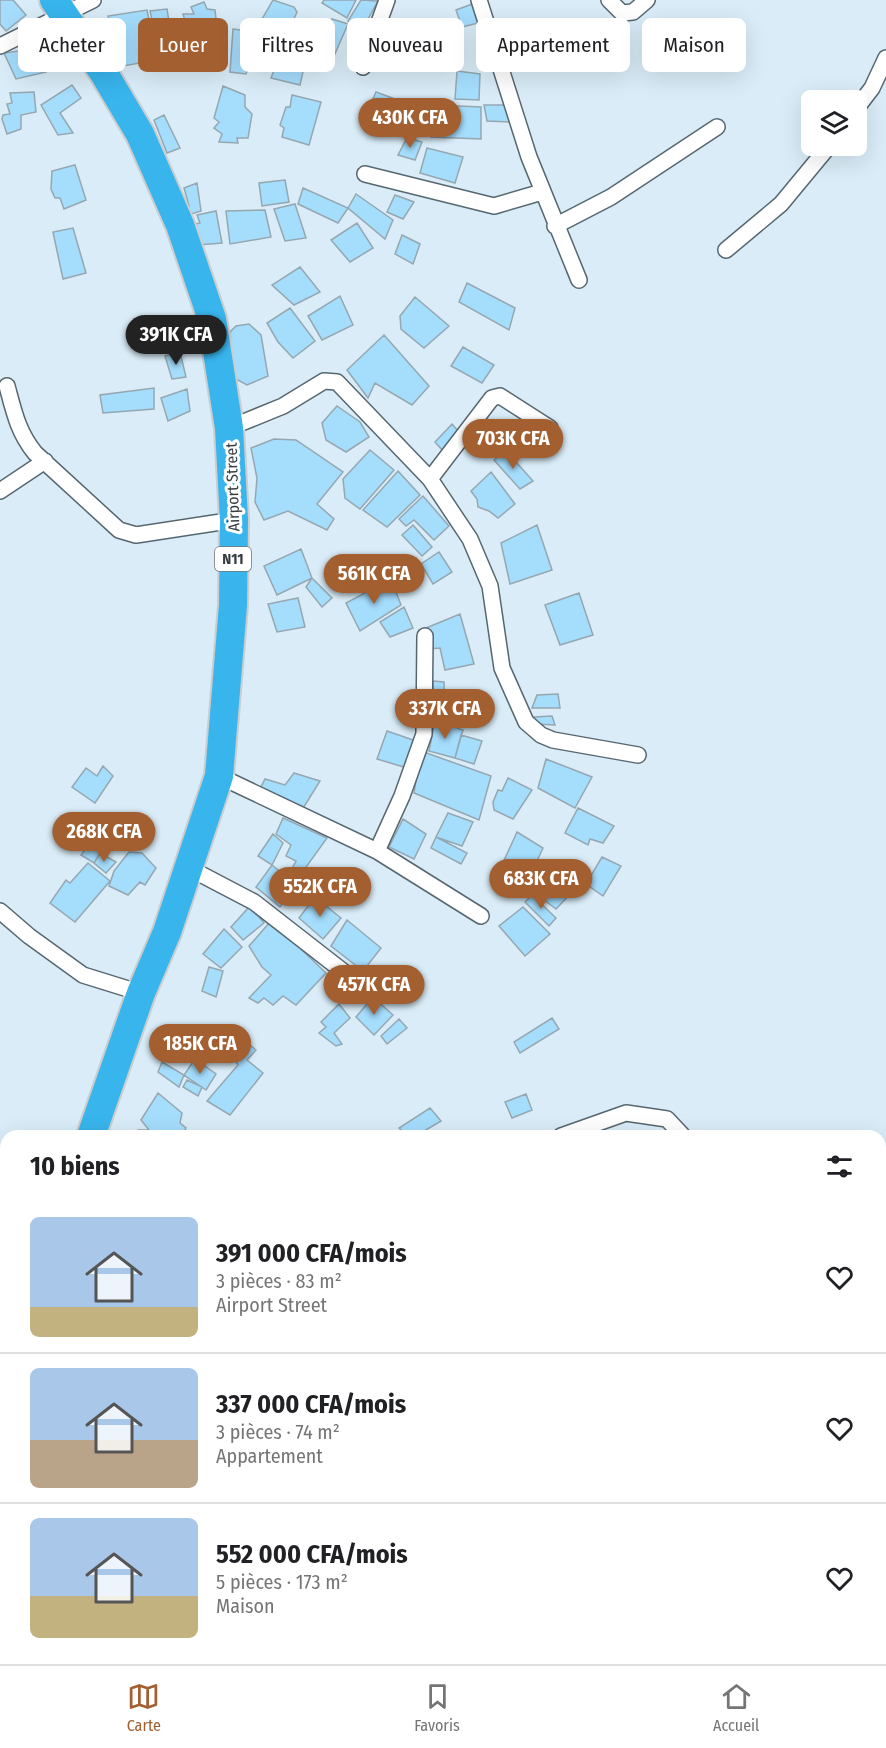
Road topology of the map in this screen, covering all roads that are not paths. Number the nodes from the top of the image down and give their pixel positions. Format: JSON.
{"nodes":[{"id":1,"x":93,"y":0,"type":"edge"},
{"id":2,"x":387,"y":0,"type":"edge"},
{"id":3,"x":479,"y":0,"type":"edge"},
{"id":4,"x":609,"y":0,"type":"edge"},
{"id":5,"x":647,"y":0,"type":"edge"},
{"id":6,"x":59,"y":6,"type":"edge"},
{"id":7,"x":381,"y":18,"type":"edge"},
{"id":8,"x":0,"y":45,"type":"edge"},
{"id":9,"x":886,"y":58,"type":"edge"},
{"id":10,"x":867,"y":94,"type":"edge"},
{"id":11,"x":717,"y":127,"type":"dead end"},
{"id":12,"x":821,"y":156,"type":"edge"},
{"id":13,"x":365,"y":174,"type":"dead end"},
{"id":14,"x":542,"y":192,"type":"junction"},
{"id":15,"x":555,"y":226,"type":"junction"},
{"id":16,"x":726,"y":250,"type":"dead end"},
{"id":17,"x":579,"y":280,"type":"dead end"},
{"id":18,"x":8,"y":386,"type":"dead end"},
{"id":19,"x":229,"y":428,"type":"junction"},
{"id":20,"x":550,"y":428,"type":"dead end"},
{"id":21,"x":45,"y":461,"type":"junction"},
{"id":22,"x":430,"y":479,"type":"junction"},
{"id":23,"x":0,"y":492,"type":"edge"},
{"id":24,"x":234,"y":520,"type":"junction"},
{"id":25,"x":425,"y":636,"type":"dead end"},
{"id":26,"x":638,"y":755,"type":"dead end"},
{"id":27,"x":219,"y":777,"type":"junction"},
{"id":28,"x":376,"y":851,"type":"junction"},
{"id":29,"x":189,"y":868,"type":"junction"},
{"id":30,"x":0,"y":911,"type":"edge"},
{"id":31,"x":481,"y":916,"type":"dead end"},
{"id":32,"x":367,"y":990,"type":"dead end"},
{"id":33,"x":141,"y":993,"type":"junction"},
{"id":34,"x":94,"y":1130,"type":"edge"},
{"id":35,"x":578,"y":1130,"type":"edge"},
{"id":36,"x":677,"y":1130,"type":"edge"}],
"edges":[{"from":1,"to":6,"type":"street"},
{"from":2,"to":7,"type":"street"},
{"from":3,"to":14,"type":"street"},
{"from":4,"to":5,"type":"street"},
{"from":6,"to":8,"type":"street"},
{"from":6,"to":19,"type":"highway","name":"Airport Street","number":"N11"},
{"from":9,"to":10,"type":"street"},
{"from":11,"to":15,"type":"street"},
{"from":12,"to":16,"type":"street"},
{"from":13,"to":14,"type":"street"},
{"from":14,"to":15,"type":"street"},
{"from":15,"to":17,"type":"street"},
{"from":18,"to":21,"type":"street"},
{"from":19,"to":22,"type":"street"},
{"from":19,"to":24,"type":"highway","name":"Airport Street","number":"N11"},
{"from":20,"to":22,"type":"street"},
{"from":21,"to":23,"type":"street"},
{"from":21,"to":24,"type":"street"},
{"from":22,"to":26,"type":"street"},
{"from":24,"to":27,"type":"highway","name":"Airport Street","number":"N11"},
{"from":25,"to":28,"type":"street"},
{"from":27,"to":28,"type":"street"},
{"from":27,"to":29,"type":"highway","name":"Airport Street","number":"N11"},
{"from":28,"to":31,"type":"street"},
{"from":29,"to":32,"type":"street"},
{"from":29,"to":33,"type":"highway","name":"Airport Street","number":"N11"},
{"from":30,"to":33,"type":"street"},
{"from":33,"to":34,"type":"highway","name":"Airport Street","number":"N11"},
{"from":35,"to":36,"type":"street"}]}
